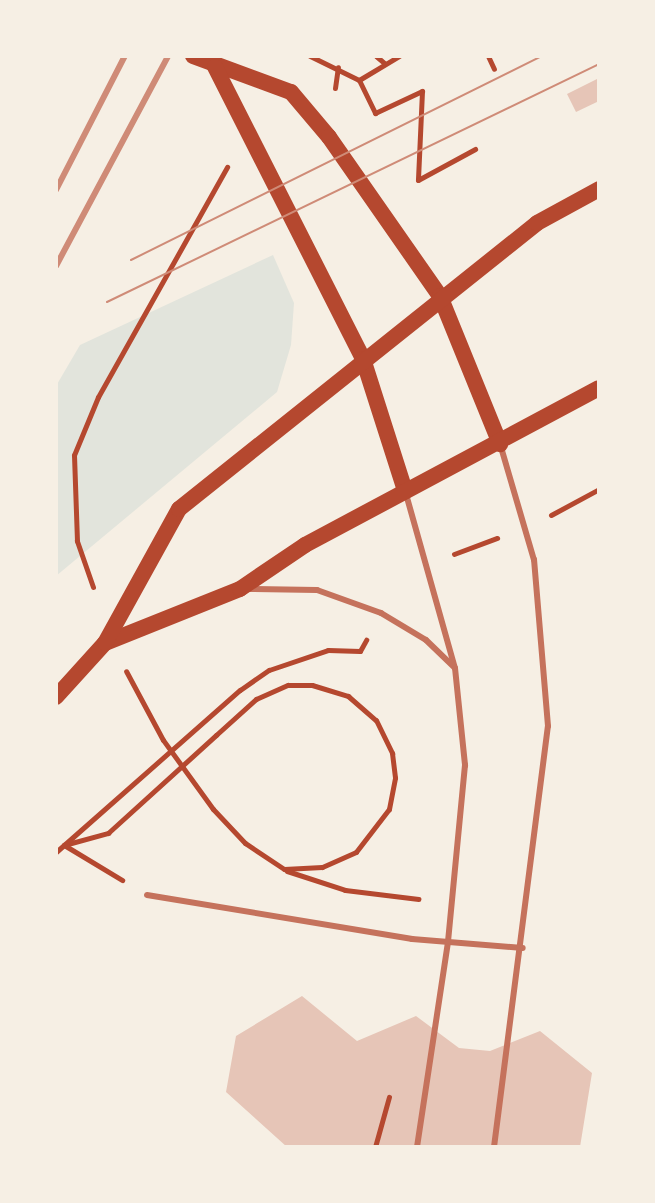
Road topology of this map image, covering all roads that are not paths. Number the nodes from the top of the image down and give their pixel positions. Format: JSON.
{"nodes":[{"id":1,"x":193,"y":56,"type":"edge"},
{"id":2,"x":215,"y":67,"type":"junction"},
{"id":3,"x":599,"y":189,"type":"edge"},
{"id":4,"x":440,"y":296,"type":"junction"},
{"id":5,"x":363,"y":359,"type":"junction"},
{"id":6,"x":599,"y":388,"type":"edge"},
{"id":7,"x":500,"y":444,"type":"junction"},
{"id":8,"x":405,"y":491,"type":"junction"},
{"id":9,"x":240,"y":589,"type":"junction"},
{"id":10,"x":105,"y":643,"type":"junction"},
{"id":11,"x":455,"y":668,"type":"junction"},
{"id":12,"x":56,"y":697,"type":"edge"},
{"id":13,"x":147,"y":895,"type":"road end"},
{"id":14,"x":448,"y":942,"type":"junction"},
{"id":15,"x":523,"y":948,"type":"junction"},
{"id":16,"x":417,"y":1147,"type":"edge"},
{"id":17,"x":494,"y":1147,"type":"edge"}],
"edges":[{"from":1,"to":2,"type":"main road"},
{"from":2,"to":4,"type":"main road"},
{"from":2,"to":5,"type":"main road"},
{"from":3,"to":4,"type":"main road"},
{"from":4,"to":5,"type":"main road"},
{"from":4,"to":7,"type":"main road"},
{"from":5,"to":8,"type":"main road"},
{"from":5,"to":10,"type":"main road"},
{"from":6,"to":7,"type":"main road"},
{"from":7,"to":8,"type":"main road"},
{"from":7,"to":15,"type":"lane"},
{"from":8,"to":9,"type":"main road"},
{"from":8,"to":11,"type":"lane"},
{"from":9,"to":10,"type":"main road"},
{"from":9,"to":11,"type":"lane"},
{"from":10,"to":12,"type":"main road"},
{"from":11,"to":14,"type":"lane"},
{"from":13,"to":14,"type":"lane"},
{"from":14,"to":15,"type":"lane"},
{"from":14,"to":16,"type":"lane"},
{"from":15,"to":17,"type":"lane"}]}
